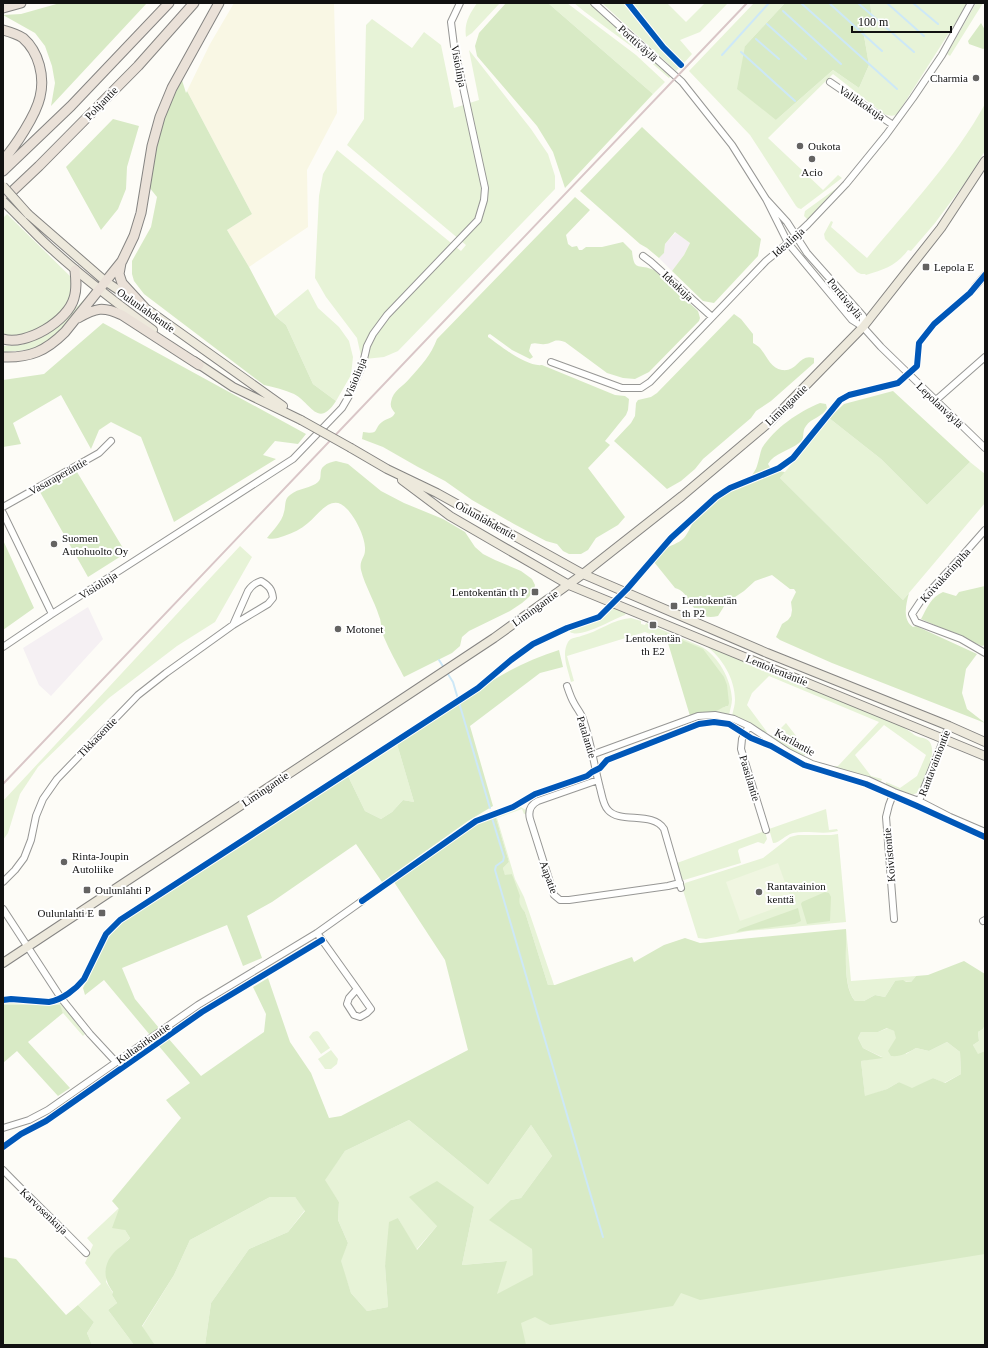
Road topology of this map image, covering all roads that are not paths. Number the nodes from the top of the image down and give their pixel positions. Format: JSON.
{"nodes":[{"id":1,"x":21,"y":3,"type":"edge"},
{"id":2,"x":169,"y":3,"type":"edge"},
{"id":3,"x":194,"y":3,"type":"edge"},
{"id":4,"x":219,"y":3,"type":"edge"},
{"id":5,"x":460,"y":3,"type":"edge"},
{"id":6,"x":594,"y":3,"type":"edge"},
{"id":7,"x":971,"y":3,"type":"edge"},
{"id":8,"x":3,"y":8,"type":"edge"},
{"id":9,"x":3,"y":30,"type":"edge"},
{"id":10,"x":830,"y":82,"type":"dead end"},
{"id":11,"x":893,"y":125,"type":"junction"},
{"id":12,"x":3,"y":160,"type":"edge"},
{"id":13,"x":985,"y":161,"type":"edge"},
{"id":14,"x":40,"y":166,"type":"junction"},
{"id":15,"x":3,"y":171,"type":"edge"},
{"id":16,"x":3,"y":186,"type":"edge"},
{"id":17,"x":766,"y":199,"type":"junction"},
{"id":18,"x":3,"y":201,"type":"edge"},
{"id":19,"x":3,"y":207,"type":"edge"},
{"id":20,"x":796,"y":236,"type":"junction"},
{"id":21,"x":788,"y":243,"type":"junction"},
{"id":22,"x":643,"y":256,"type":"dead end"},
{"id":23,"x":122,"y":261,"type":"junction"},
{"id":24,"x":75,"y":270,"type":"junction"},
{"id":25,"x":985,"y":275,"type":"edge"},
{"id":26,"x":105,"y":281,"type":"junction"},
{"id":27,"x":974,"y":287,"type":"dead end"},
{"id":28,"x":99,"y":290,"type":"junction"},
{"id":29,"x":144,"y":307,"type":"junction"},
{"id":30,"x":712,"y":317,"type":"junction"},
{"id":31,"x":75,"y":319,"type":"junction"},
{"id":32,"x":863,"y":327,"type":"junction"},
{"id":33,"x":3,"y":339,"type":"edge"},
{"id":34,"x":985,"y":357,"type":"edge"},
{"id":35,"x":3,"y":358,"type":"edge"},
{"id":36,"x":550,"y":362,"type":"dead end"},
{"id":37,"x":199,"y":365,"type":"junction"},
{"id":38,"x":935,"y":401,"type":"junction"},
{"id":39,"x":301,"y":420,"type":"junction"},
{"id":40,"x":111,"y":441,"type":"dead end"},
{"id":41,"x":985,"y":448,"type":"edge"},
{"id":42,"x":387,"y":469,"type":"junction"},
{"id":43,"x":3,"y":507,"type":"edge"},
{"id":44,"x":3,"y":513,"type":"edge"},
{"id":45,"x":985,"y":530,"type":"edge"},
{"id":46,"x":583,"y":574,"type":"junction"},
{"id":47,"x":568,"y":585,"type":"junction"},
{"id":48,"x":52,"y":614,"type":"junction"},
{"id":49,"x":233,"y":625,"type":"junction"},
{"id":50,"x":3,"y":647,"type":"edge"},
{"id":51,"x":985,"y":653,"type":"edge"},
{"id":52,"x":567,"y":686,"type":"dead end"},
{"id":53,"x":749,"y":726,"type":"junction"},
{"id":54,"x":949,"y":726,"type":"junction"},
{"id":55,"x":943,"y":739,"type":"junction"},
{"id":56,"x":985,"y":742,"type":"edge"},
{"id":57,"x":594,"y":754,"type":"junction"},
{"id":58,"x":985,"y":756,"type":"edge"},
{"id":59,"x":598,"y":780,"type":"junction"},
{"id":60,"x":894,"y":792,"type":"junction"},
{"id":61,"x":919,"y":801,"type":"junction"},
{"id":62,"x":766,"y":830,"type":"dead end"},
{"id":63,"x":985,"y":832,"type":"edge"},
{"id":64,"x":3,"y":882,"type":"edge"},
{"id":65,"x":680,"y":886,"type":"joint"},
{"id":66,"x":362,"y":901,"type":"dead end"},
{"id":67,"x":3,"y":909,"type":"edge"},
{"id":68,"x":894,"y":919,"type":"dead end"},
{"id":69,"x":317,"y":933,"type":"junction"},
{"id":70,"x":28,"y":946,"type":"junction"},
{"id":71,"x":3,"y":964,"type":"edge"},
{"id":72,"x":357,"y":989,"type":"dead end"},
{"id":73,"x":116,"y":1062,"type":"junction"},
{"id":74,"x":3,"y":1128,"type":"edge"},
{"id":75,"x":3,"y":1170,"type":"edge"},
{"id":76,"x":86,"y":1253,"type":"dead end"}],
"edges":[{"from":1,"to":8,"type":"highway"},
{"from":2,"to":15,"type":"highway","name":"Pohjantie"},
{"from":3,"to":14,"type":"highway","name":"Pohjantie"},
{"from":4,"to":23,"type":"highway"},
{"from":5,"to":48,"type":"street","name":"Visiolinja"},
{"from":6,"to":17,"type":"street","name":"Porttiväylä"},
{"from":7,"to":11,"type":"street","name":"Idealinja"},
{"from":9,"to":12,"type":"highway"},
{"from":10,"to":11,"type":"street","name":"Valikkokuja"},
{"from":11,"to":20,"type":"street","name":"Idealinja"},
{"from":13,"to":32,"type":"main road","name":"Limingantie"},
{"from":14,"to":18,"type":"highway","name":"Pohjantie"},
{"from":14,"to":19,"type":"highway"},
{"from":16,"to":26,"type":"main road","name":"Oulunlahdentie","bridge":true},
{"from":17,"to":20,"type":"street","name":"Porttiväylä"},
{"from":17,"to":21,"type":"street","name":"Porttiväylä"},
{"from":18,"to":24,"type":"main road","name":"Oulunlahdentie","bridge":true},
{"from":20,"to":21,"type":"street","name":"Idealinja"},
{"from":20,"to":32,"type":"street","name":"Porttiväylä"},
{"from":21,"to":30,"type":"street","name":"Idealinja"},
{"from":21,"to":32,"type":"street","name":"Porttiväylä"},
{"from":22,"to":30,"type":"street","name":"Ideakuja"},
{"from":23,"to":26,"type":"highway"},
{"from":23,"to":29,"type":"highway"},
{"from":24,"to":28,"type":"main road","name":"Oulunlahdentie"},
{"from":24,"to":33,"type":"highway"},
{"from":25,"to":27,"type":"street"},
{"from":26,"to":28,"type":"highway"},
{"from":26,"to":29,"type":"main road","name":"Oulunlahdentie"},
{"from":28,"to":31,"type":"highway"},
{"from":28,"to":37,"type":"main road","name":"Oulunlahdentie"},
{"from":29,"to":39,"type":"main road","name":"Oulunlahdentie"},
{"from":30,"to":36,"type":"street","name":"Idealinja"},
{"from":31,"to":35,"type":"highway"},
{"from":31,"to":37,"type":"highway"},
{"from":32,"to":38,"type":"street","name":"Lepolanväylä"},
{"from":32,"to":46,"type":"main road","name":"Limingantie"},
{"from":34,"to":38,"type":"street"},
{"from":37,"to":39,"type":"main road","name":"Oulunlahdentie"},
{"from":38,"to":41,"type":"street","name":"Lepolanväylä"},
{"from":39,"to":42,"type":"main road","name":"Oulunlahdentie","bridge":true},
{"from":40,"to":43,"type":"street","name":"Vasaraperäntie"},
{"from":42,"to":46,"type":"main road","name":"Oulunlahdentie"},
{"from":42,"to":47,"type":"main road","name":"Oulunlahdentie"},
{"from":44,"to":48,"type":"street"},
{"from":45,"to":51,"type":"street","name":"Koivukarinpiha"},
{"from":46,"to":47,"type":"main road","name":"Limingantie"},
{"from":46,"to":54,"type":"main road","name":"Lentokentäntie"},
{"from":47,"to":55,"type":"main road","name":"Lentokentäntie"},
{"from":47,"to":70,"type":"main road","name":"Limingantie"},
{"from":48,"to":50,"type":"street","name":"Visiolinja"},
{"from":49,"to":49,"type":"street","name":"Tikkasentie"},
{"from":49,"to":64,"type":"street","name":"Tikkasentie"},
{"from":52,"to":57,"type":"street","name":"Patalantie"},
{"from":53,"to":57,"type":"street","name":"Karilantie"},
{"from":53,"to":60,"type":"street","name":"Karilantie"},
{"from":53,"to":62,"type":"street","name":"Paasilantie"},
{"from":54,"to":55,"type":"street","name":"Rantavainiontie"},
{"from":54,"to":56,"type":"main road","name":"Lentokentäntie"},
{"from":55,"to":58,"type":"main road","name":"Lentokentäntie"},
{"from":55,"to":61,"type":"street","name":"Rantavainiontie"},
{"from":57,"to":59,"type":"street","name":"Patalantie"},
{"from":59,"to":65,"type":"street","name":"Patalantie"},
{"from":59,"to":65,"type":"street","name":"Aapatie"},
{"from":60,"to":61,"type":"street","name":"Karilantie"},
{"from":60,"to":68,"type":"street","name":"Koivistontie"},
{"from":61,"to":63,"type":"street","name":"Karilantie"},
{"from":66,"to":69,"type":"street","name":"Kultasirkuntie"},
{"from":67,"to":70,"type":"street"},
{"from":69,"to":72,"type":"street"},
{"from":69,"to":73,"type":"street","name":"Kultasirkuntie"},
{"from":70,"to":71,"type":"main road","name":"Limingantie"},
{"from":70,"to":73,"type":"street"},
{"from":73,"to":74,"type":"street","name":"Kultasirkuntie"},
{"from":75,"to":76,"type":"street","name":"Karvosenkuja"}]}
